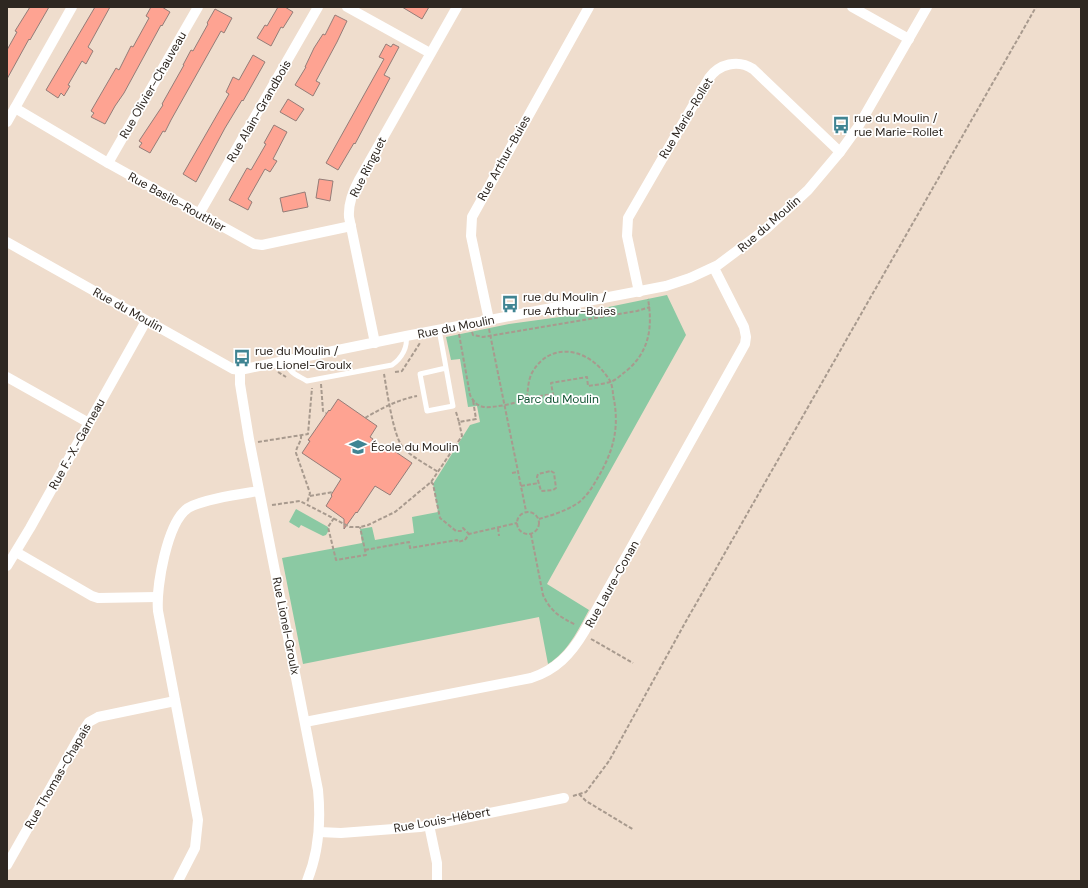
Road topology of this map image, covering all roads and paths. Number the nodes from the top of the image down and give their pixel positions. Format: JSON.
{"nodes":[{"id":1,"x":72,"y":7,"type":"edge"},
{"id":2,"x":198,"y":7,"type":"edge"},
{"id":3,"x":318,"y":7,"type":"edge"},
{"id":4,"x":347,"y":7,"type":"edge"},
{"id":5,"x":456,"y":7,"type":"edge"},
{"id":6,"x":589,"y":7,"type":"edge"},
{"id":7,"x":852,"y":7,"type":"edge"},
{"id":8,"x":927,"y":7,"type":"edge"},
{"id":9,"x":1036,"y":7,"type":"edge"},
{"id":10,"x":909,"y":40,"type":"junction"},
{"id":11,"x":430,"y":53,"type":"junction"},
{"id":12,"x":15,"y":108,"type":"junction"},
{"id":13,"x":7,"y":122,"type":"edge"},
{"id":14,"x":840,"y":152,"type":"junction"},
{"id":15,"x":108,"y":163,"type":"junction"},
{"id":16,"x":199,"y":214,"type":"junction"},
{"id":17,"x":351,"y":226,"type":"junction"},
{"id":18,"x":7,"y":242,"type":"edge"},
{"id":19,"x":714,"y":268,"type":"junction"},
{"id":20,"x":639,"y":292,"type":"junction"},
{"id":21,"x":648,"y":298,"type":"dead end"},
{"id":22,"x":650,"y":306,"type":"junction"},
{"id":23,"x":146,"y":321,"type":"junction"},
{"id":24,"x":489,"y":324,"type":"junction"},
{"id":25,"x":439,"y":330,"type":"junction"},
{"id":26,"x":470,"y":330,"type":"dead end"},
{"id":27,"x":459,"y":333,"type":"dead end"},
{"id":28,"x":406,"y":336,"type":"junction"},
{"id":29,"x":491,"y":336,"type":"junction"},
{"id":30,"x":375,"y":342,"type":"junction"},
{"id":31,"x":286,"y":360,"type":"junction"},
{"id":32,"x":446,"y":368,"type":"junction"},
{"id":33,"x":240,"y":370,"type":"junction"},
{"id":34,"x":384,"y":374,"type":"dead end"},
{"id":35,"x":7,"y":377,"type":"edge"},
{"id":36,"x":611,"y":382,"type":"junction"},
{"id":37,"x":322,"y":386,"type":"dead end"},
{"id":38,"x":312,"y":388,"type":"dead end"},
{"id":39,"x":410,"y":398,"type":"dead end"},
{"id":40,"x":527,"y":398,"type":"junction"},
{"id":41,"x":473,"y":400,"type":"junction"},
{"id":42,"x":390,"y":404,"type":"junction"},
{"id":43,"x":504,"y":404,"type":"junction"},
{"id":44,"x":326,"y":413,"type":"dead end"},
{"id":45,"x":458,"y":417,"type":"dead end"},
{"id":46,"x":365,"y":418,"type":"dead end"},
{"id":47,"x":459,"y":422,"type":"junction"},
{"id":48,"x":89,"y":423,"type":"junction"},
{"id":49,"x":301,"y":435,"type":"junction"},
{"id":50,"x":258,"y":442,"type":"dead end"},
{"id":51,"x":438,"y":472,"type":"junction"},
{"id":52,"x":518,"y":472,"type":"junction"},
{"id":53,"x":512,"y":473,"type":"dead end"},
{"id":54,"x":431,"y":482,"type":"junction"},
{"id":55,"x":539,"y":483,"type":"junction"},
{"id":56,"x":521,"y":486,"type":"junction"},
{"id":57,"x":259,"y":491,"type":"junction"},
{"id":58,"x":333,"y":492,"type":"dead end"},
{"id":59,"x":309,"y":496,"type":"junction"},
{"id":60,"x":307,"y":503,"type":"junction"},
{"id":61,"x":270,"y":505,"type":"dead end"},
{"id":62,"x":526,"y":511,"type":"junction"},
{"id":63,"x":334,"y":518,"type":"junction"},
{"id":64,"x":539,"y":519,"type":"junction"},
{"id":65,"x":517,"y":524,"type":"junction"},
{"id":66,"x":360,"y":527,"type":"junction"},
{"id":67,"x":498,"y":528,"type":"junction"},
{"id":68,"x":469,"y":534,"type":"junction"},
{"id":69,"x":531,"y":534,"type":"junction"},
{"id":70,"x":499,"y":536,"type":"dead end"},
{"id":71,"x":539,"y":547,"type":"dead end"},
{"id":72,"x":534,"y":549,"type":"junction"},
{"id":73,"x":365,"y":550,"type":"junction"},
{"id":74,"x":16,"y":552,"type":"junction"},
{"id":75,"x":7,"y":566,"type":"edge"},
{"id":76,"x":157,"y":597,"type":"junction"},
{"id":77,"x":580,"y":627,"type":"dead end"},
{"id":78,"x":588,"y":637,"type":"dead end"},
{"id":79,"x":632,"y":663,"type":"dead end"},
{"id":80,"x":175,"y":701,"type":"junction"},
{"id":81,"x":305,"y":722,"type":"junction"},
{"id":82,"x":579,"y":794,"type":"junction"},
{"id":83,"x":564,"y":798,"type":"joint"},
{"id":84,"x":429,"y":825,"type":"junction"},
{"id":85,"x":634,"y":830,"type":"dead end"},
{"id":86,"x":319,"y":832,"type":"junction"},
{"id":87,"x":7,"y":865,"type":"edge"},
{"id":88,"x":178,"y":881,"type":"edge"},
{"id":89,"x":308,"y":881,"type":"edge"},
{"id":90,"x":437,"y":881,"type":"edge"}],
"edges":[{"from":1,"to":12,"type":"street"},
{"from":2,"to":15,"type":"street","name":"Rue Olivier-Chauveau"},
{"from":3,"to":16,"type":"street","name":"Rue Alain-Grandbois"},
{"from":4,"to":11,"type":"street"},
{"from":5,"to":11,"type":"street","name":"Rue Ringuet"},
{"from":6,"to":24,"type":"street","name":"Rue Arthur-Buies"},
{"from":7,"to":10,"type":"street"},
{"from":8,"to":10,"type":"street","name":"Rue du Moulin"},
{"from":9,"to":82,"type":"path"},
{"from":10,"to":14,"type":"street","name":"Rue du Moulin"},
{"from":11,"to":17,"type":"street","name":"Rue Ringuet"},
{"from":12,"to":13,"type":"street"},
{"from":12,"to":15,"type":"street","name":"Rue Basile-Routhier"},
{"from":14,"to":19,"type":"street","name":"Rue du Moulin"},
{"from":14,"to":20,"type":"street","name":"Rue Marie-Rollet"},
{"from":15,"to":16,"type":"street","name":"Rue Basile-Routhier"},
{"from":16,"to":17,"type":"street","name":"Rue Basile-Routhier"},
{"from":17,"to":30,"type":"street","name":"Rue Ringuet"},
{"from":18,"to":23,"type":"street","name":"Rue du Moulin"},
{"from":19,"to":20,"type":"street","name":"Rue du Moulin"},
{"from":19,"to":81,"type":"street","name":"Rue Laure-Conan"},
{"from":20,"to":24,"type":"street","name":"Rue du Moulin"},
{"from":21,"to":22,"type":"path"},
{"from":22,"to":29,"type":"path"},
{"from":22,"to":36,"type":"path"},
{"from":23,"to":33,"type":"street","name":"Rue du Moulin"},
{"from":23,"to":48,"type":"street","name":"Rue F.-X.-Garneau"},
{"from":24,"to":25,"type":"street","name":"Rue du Moulin"},
{"from":24,"to":29,"type":"path"},
{"from":25,"to":28,"type":"street","name":"Rue du Moulin"},
{"from":25,"to":32,"type":"lane"},
{"from":26,"to":29,"type":"path"},
{"from":27,"to":41,"type":"path"},
{"from":28,"to":30,"type":"street","name":"Rue du Moulin"},
{"from":28,"to":31,"type":"lane"},
{"from":29,"to":43,"type":"path"},
{"from":30,"to":31,"type":"street","name":"Rue du Moulin"},
{"from":31,"to":33,"type":"street","name":"Rue du Moulin"},
{"from":32,"to":32,"type":"lane"},
{"from":33,"to":57,"type":"street","name":"Rue Lionel-Groulx"},
{"from":34,"to":42,"type":"path"},
{"from":35,"to":48,"type":"street"},
{"from":36,"to":40,"type":"path"},
{"from":36,"to":40,"type":"path"},
{"from":36,"to":64,"type":"path"},
{"from":37,"to":44,"type":"path"},
{"from":38,"to":49,"type":"path"},
{"from":39,"to":42,"type":"path"},
{"from":40,"to":43,"type":"path"},
{"from":41,"to":43,"type":"path"},
{"from":41,"to":47,"type":"path"},
{"from":42,"to":46,"type":"path"},
{"from":42,"to":51,"type":"path"},
{"from":43,"to":52,"type":"path"},
{"from":45,"to":47,"type":"path"},
{"from":47,"to":51,"type":"path"},
{"from":48,"to":74,"type":"street","name":"Rue F.-X.-Garneau"},
{"from":49,"to":50,"type":"path"},
{"from":49,"to":59,"type":"path"},
{"from":51,"to":54,"type":"path"},
{"from":52,"to":53,"type":"path"},
{"from":52,"to":56,"type":"path"},
{"from":54,"to":66,"type":"path"},
{"from":54,"to":68,"type":"path"},
{"from":55,"to":55,"type":"path"},
{"from":55,"to":56,"type":"path"},
{"from":56,"to":62,"type":"path"},
{"from":57,"to":76,"type":"street"},
{"from":57,"to":81,"type":"street","name":"Rue Lionel-Groulx"},
{"from":58,"to":59,"type":"path"},
{"from":59,"to":60,"type":"path"},
{"from":60,"to":61,"type":"path"},
{"from":60,"to":63,"type":"path"},
{"from":62,"to":64,"type":"path"},
{"from":62,"to":65,"type":"path"},
{"from":63,"to":66,"type":"path"},
{"from":63,"to":73,"type":"path"},
{"from":64,"to":69,"type":"path"},
{"from":65,"to":67,"type":"path"},
{"from":65,"to":69,"type":"path"},
{"from":66,"to":73,"type":"path"},
{"from":67,"to":68,"type":"path"},
{"from":67,"to":70,"type":"path"},
{"from":68,"to":73,"type":"path"},
{"from":69,"to":72,"type":"path"},
{"from":71,"to":72,"type":"path"},
{"from":72,"to":77,"type":"path"},
{"from":74,"to":75,"type":"street","name":"Rue F.-X.-Garneau"},
{"from":74,"to":76,"type":"street"},
{"from":76,"to":80,"type":"street"},
{"from":78,"to":79,"type":"path"},
{"from":80,"to":87,"type":"street","name":"Rue Thomas-Chapais"},
{"from":80,"to":88,"type":"street"},
{"from":81,"to":86,"type":"street","name":"Rue Lionel-Groulx"},
{"from":82,"to":83,"type":"path"},
{"from":82,"to":85,"type":"path"},
{"from":83,"to":84,"type":"street","name":"Rue Louis-Hébert"},
{"from":84,"to":86,"type":"street","name":"Rue Louis-Hébert"},
{"from":84,"to":90,"type":"street"},
{"from":86,"to":89,"type":"street","name":"Rue Lionel-Groulx"}]}
